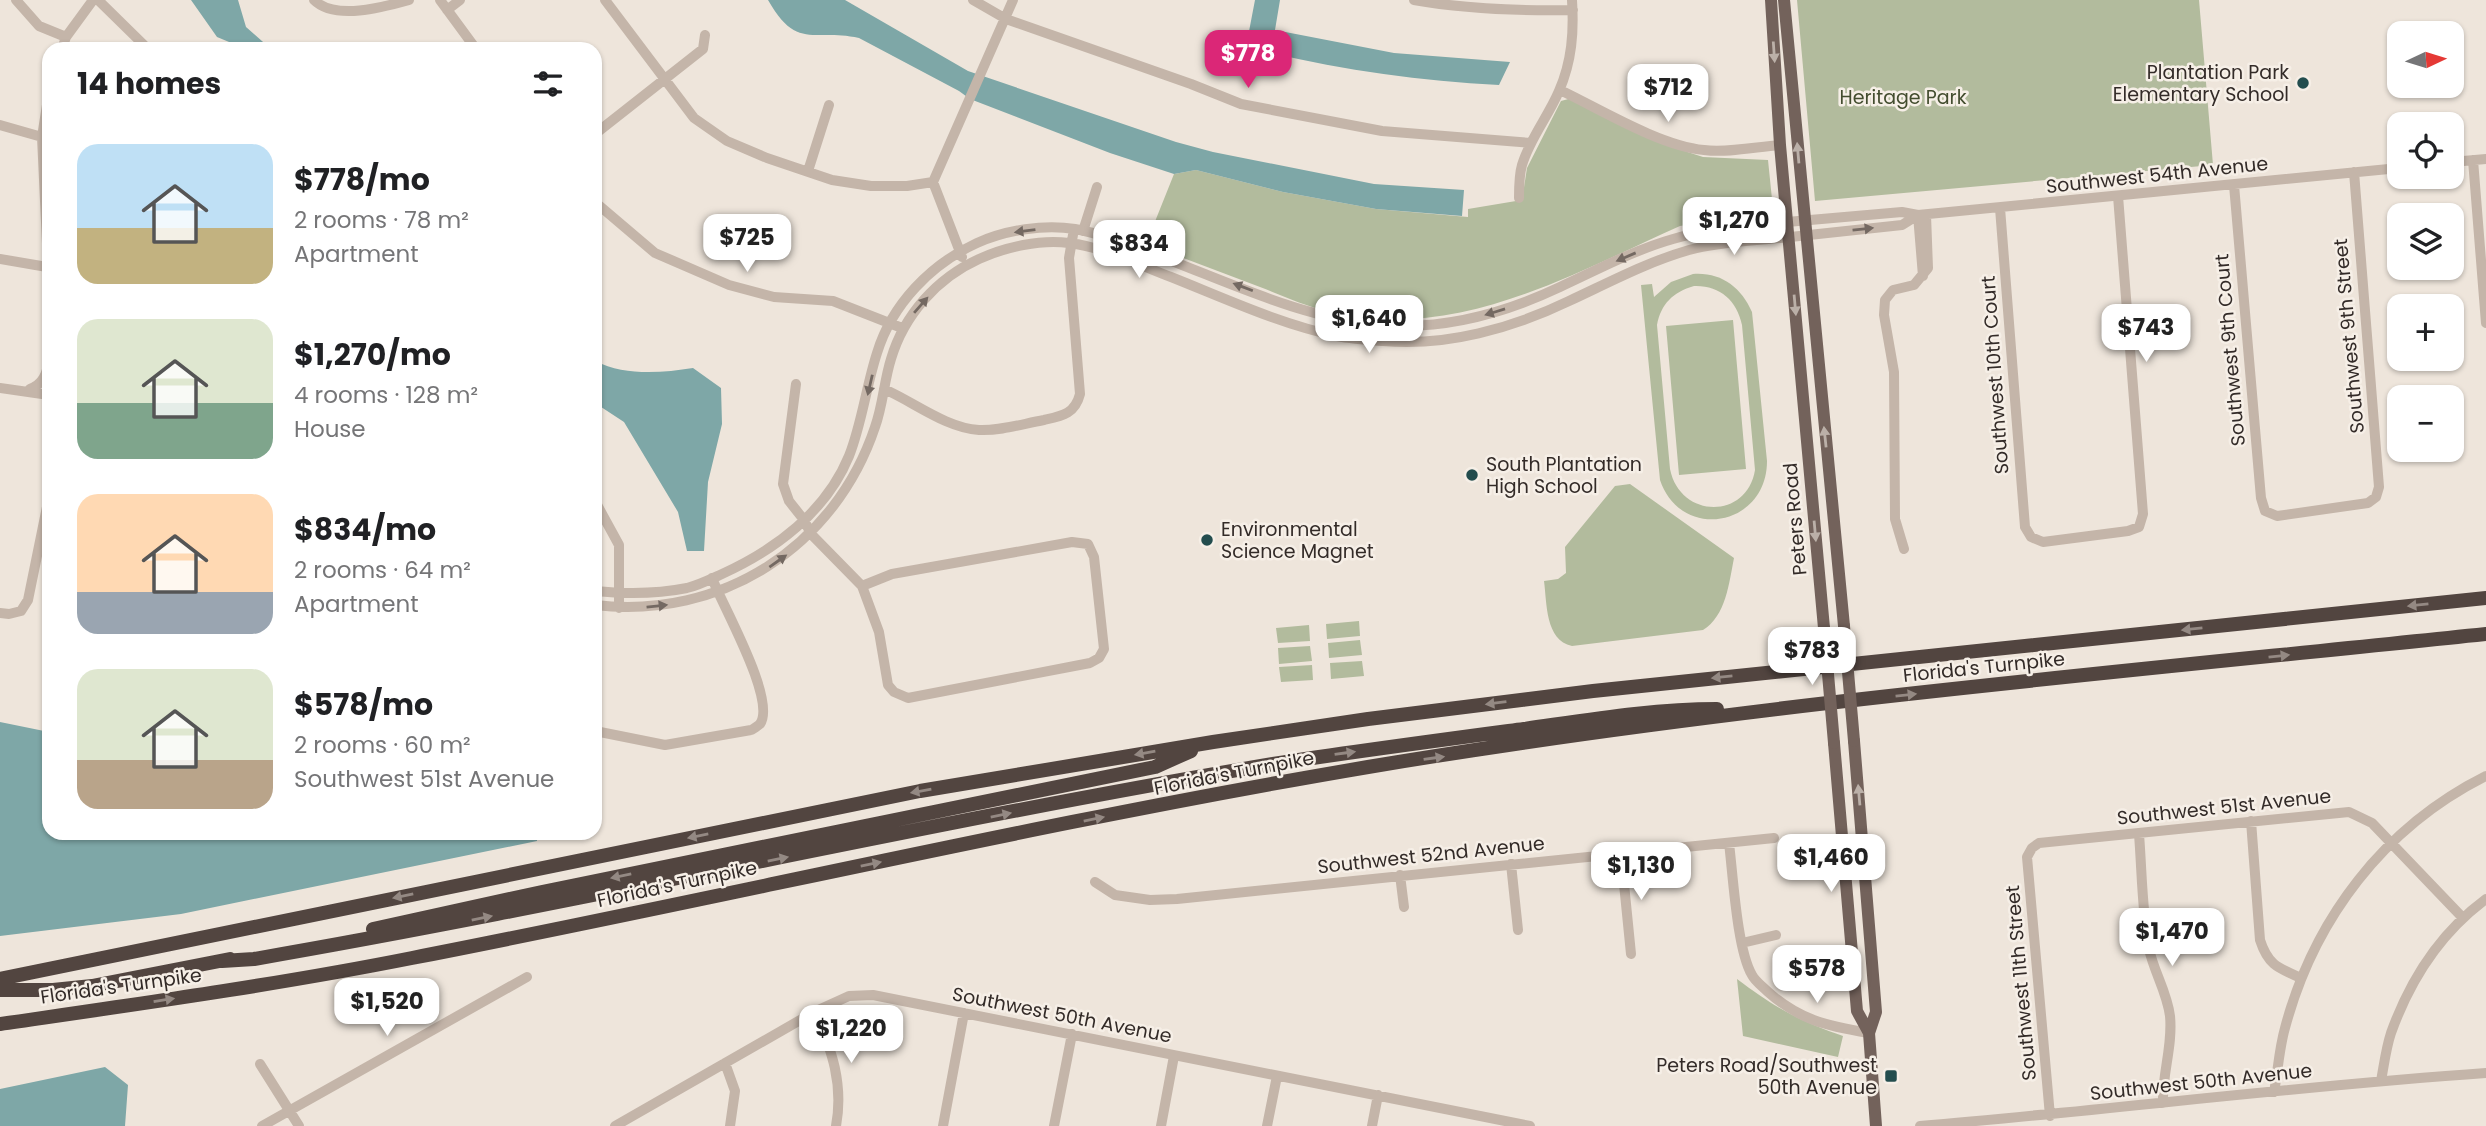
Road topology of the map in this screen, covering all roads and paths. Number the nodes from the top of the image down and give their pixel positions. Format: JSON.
{"nodes":[{"id":1,"x":16,"y":0,"type":"edge"},
{"id":2,"x":95,"y":0,"type":"edge"},
{"id":3,"x":314,"y":0,"type":"edge"},
{"id":4,"x":409,"y":0,"type":"edge"},
{"id":5,"x":440,"y":0,"type":"edge"},
{"id":6,"x":460,"y":0,"type":"edge"},
{"id":7,"x":605,"y":0,"type":"edge"},
{"id":8,"x":973,"y":0,"type":"edge"},
{"id":9,"x":1013,"y":0,"type":"edge"},
{"id":10,"x":1415,"y":0,"type":"edge"},
{"id":11,"x":1771,"y":0,"type":"edge"},
{"id":12,"x":1784,"y":0,"type":"edge"},
{"id":13,"x":1572,"y":5,"type":"edge"},
{"id":14,"x":447,"y":10,"type":"junction"},
{"id":15,"x":1006,"y":19,"type":"junction"},
{"id":16,"x":705,"y":36,"type":"dead end"},
{"id":17,"x":66,"y":37,"type":"junction"},
{"id":18,"x":64,"y":42,"type":"edge"},
{"id":19,"x":140,"y":42,"type":"edge"},
{"id":20,"x":471,"y":42,"type":"edge"},
{"id":21,"x":666,"y":81,"type":"junction"},
{"id":22,"x":1560,"y":90,"type":"junction"},
{"id":23,"x":829,"y":105,"type":"dead end"},
{"id":24,"x":0,"y":125,"type":"edge"},
{"id":25,"x":602,"y":129,"type":"edge"},
{"id":26,"x":42,"y":137,"type":"edge"},
{"id":27,"x":1531,"y":143,"type":"junction"},
{"id":28,"x":1780,"y":145,"type":"junction"},
{"id":29,"x":2486,"y":159,"type":"edge"},
{"id":30,"x":2473,"y":160,"type":"junction"},
{"id":31,"x":2464,"y":161,"type":"edge"},
{"id":32,"x":2387,"y":169,"type":"edge"},
{"id":33,"x":808,"y":171,"type":"junction"},
{"id":34,"x":2354,"y":172,"type":"junction"},
{"id":35,"x":933,"y":182,"type":"junction"},
{"id":36,"x":2234,"y":185,"type":"junction"},
{"id":37,"x":1097,"y":187,"type":"dead end"},
{"id":38,"x":2118,"y":196,"type":"junction"},
{"id":39,"x":1519,"y":198,"type":"dead end"},
{"id":40,"x":602,"y":208,"type":"edge"},
{"id":41,"x":2000,"y":208,"type":"junction"},
{"id":42,"x":1922,"y":215,"type":"junction"},
{"id":43,"x":1804,"y":221,"type":"junction"},
{"id":44,"x":1787,"y":222,"type":"junction"},
{"id":45,"x":1079,"y":230,"type":"junction"},
{"id":46,"x":1805,"y":235,"type":"junction"},
{"id":47,"x":1789,"y":237,"type":"junction"},
{"id":48,"x":1071,"y":243,"type":"junction"},
{"id":49,"x":960,"y":252,"type":"junction"},
{"id":50,"x":0,"y":259,"type":"edge"},
{"id":51,"x":968,"y":265,"type":"junction"},
{"id":52,"x":42,"y":266,"type":"edge"},
{"id":53,"x":888,"y":323,"type":"junction"},
{"id":54,"x":2486,"y":323,"type":"edge"},
{"id":55,"x":902,"y":328,"type":"junction"},
{"id":56,"x":42,"y":381,"type":"edge"},
{"id":57,"x":796,"y":384,"type":"dead end"},
{"id":58,"x":0,"y":388,"type":"edge"},
{"id":59,"x":884,"y":389,"type":"junction"},
{"id":60,"x":23,"y":392,"type":"junction"},
{"id":61,"x":42,"y":393,"type":"edge"},
{"id":62,"x":2265,"y":511,"type":"joint"},
{"id":63,"x":602,"y":514,"type":"edge"},
{"id":64,"x":804,"y":520,"type":"junction"},
{"id":65,"x":42,"y":531,"type":"edge"},
{"id":66,"x":811,"y":534,"type":"junction"},
{"id":67,"x":1904,"y":549,"type":"dead end"},
{"id":68,"x":712,"y":578,"type":"junction"},
{"id":69,"x":862,"y":586,"type":"junction"},
{"id":70,"x":717,"y":591,"type":"junction"},
{"id":71,"x":602,"y":592,"type":"edge"},
{"id":72,"x":619,"y":593,"type":"junction"},
{"id":73,"x":2486,"y":598,"type":"edge"},
{"id":74,"x":602,"y":607,"type":"edge"},
{"id":75,"x":619,"y":608,"type":"junction"},
{"id":76,"x":0,"y":612,"type":"edge"},
{"id":77,"x":2486,"y":635,"type":"edge"},
{"id":78,"x":1765,"y":709,"type":"junction"},
{"id":79,"x":602,"y":732,"type":"edge"},
{"id":80,"x":1213,"y":742,"type":"junction"},
{"id":81,"x":2486,"y":776,"type":"edge"},
{"id":82,"x":2250,"y":821,"type":"junction"},
{"id":83,"x":2139,"y":834,"type":"junction"},
{"id":84,"x":1774,"y":838,"type":"dead end"},
{"id":85,"x":2391,"y":843,"type":"junction"},
{"id":86,"x":1729,"y":844,"type":"junction"},
{"id":87,"x":2032,"y":848,"type":"joint"},
{"id":88,"x":1621,"y":854,"type":"junction"},
{"id":89,"x":1511,"y":864,"type":"junction"},
{"id":90,"x":1400,"y":875,"type":"junction"},
{"id":91,"x":1095,"y":882,"type":"dead end"},
{"id":92,"x":2486,"y":899,"type":"edge"},
{"id":93,"x":1404,"y":907,"type":"dead end"},
{"id":94,"x":2462,"y":917,"type":"junction"},
{"id":95,"x":1518,"y":930,"type":"dead end"},
{"id":96,"x":1776,"y":935,"type":"dead end"},
{"id":97,"x":1742,"y":943,"type":"junction"},
{"id":98,"x":1631,"y":954,"type":"dead end"},
{"id":99,"x":222,"y":961,"type":"junction"},
{"id":100,"x":527,"y":977,"type":"dead end"},
{"id":101,"x":2301,"y":978,"type":"junction"},
{"id":102,"x":0,"y":979,"type":"edge"},
{"id":103,"x":0,"y":989,"type":"edge"},
{"id":104,"x":96,"y":1010,"type":"junction"},
{"id":105,"x":816,"y":1011,"type":"junction"},
{"id":106,"x":964,"y":1013,"type":"junction"},
{"id":107,"x":0,"y":1024,"type":"edge"},
{"id":108,"x":0,"y":1033,"type":"edge"},
{"id":109,"x":1869,"y":1033,"type":"junction"},
{"id":110,"x":1072,"y":1034,"type":"junction"},
{"id":111,"x":1174,"y":1056,"type":"junction"},
{"id":112,"x":260,"y":1063,"type":"dead end"},
{"id":113,"x":725,"y":1063,"type":"junction"},
{"id":114,"x":2486,"y":1073,"type":"edge"},
{"id":115,"x":1277,"y":1076,"type":"junction"},
{"id":116,"x":2381,"y":1080,"type":"junction"},
{"id":117,"x":2274,"y":1092,"type":"junction"},
{"id":118,"x":1378,"y":1095,"type":"junction"},
{"id":119,"x":2163,"y":1103,"type":"junction"},
{"id":120,"x":290,"y":1110,"type":"junction"},
{"id":121,"x":2050,"y":1116,"type":"junction"},
{"id":122,"x":262,"y":1126,"type":"edge"},
{"id":123,"x":299,"y":1126,"type":"edge"},
{"id":124,"x":615,"y":1126,"type":"edge"},
{"id":125,"x":730,"y":1126,"type":"edge"},
{"id":126,"x":836,"y":1126,"type":"edge"},
{"id":127,"x":943,"y":1126,"type":"edge"},
{"id":128,"x":1054,"y":1126,"type":"edge"},
{"id":129,"x":1161,"y":1126,"type":"edge"},
{"id":130,"x":1267,"y":1126,"type":"edge"},
{"id":131,"x":1372,"y":1126,"type":"edge"},
{"id":132,"x":1530,"y":1126,"type":"edge"},
{"id":133,"x":1876,"y":1126,"type":"edge"},
{"id":134,"x":1920,"y":1126,"type":"edge"}],
"edges":[{"from":1,"to":17,"type":"street"},
{"from":2,"to":17,"type":"street"},
{"from":2,"to":19,"type":"street"},
{"from":3,"to":4,"type":"street"},
{"from":5,"to":14,"type":"street"},
{"from":6,"to":14,"type":"street"},
{"from":7,"to":21,"type":"street"},
{"from":8,"to":15,"type":"street"},
{"from":9,"to":15,"type":"street"},
{"from":10,"to":13,"type":"street"},
{"from":11,"to":28,"type":"main road","name":"Peters Road","one_way":true},
{"from":43,"to":12,"type":"main road","name":"Peters Road","one_way":true},
{"from":13,"to":22,"type":"street"},
{"from":14,"to":20,"type":"street"},
{"from":15,"to":27,"type":"street"},
{"from":15,"to":35,"type":"street"},
{"from":16,"to":21,"type":"street"},
{"from":17,"to":18,"type":"street"},
{"from":21,"to":25,"type":"street"},
{"from":21,"to":33,"type":"street"},
{"from":22,"to":27,"type":"street"},
{"from":22,"to":28,"type":"street"},
{"from":23,"to":33,"type":"street"},
{"from":24,"to":26,"type":"street"},
{"from":27,"to":39,"type":"street"},
{"from":28,"to":44,"type":"main road","name":"Peters Road"},
{"from":29,"to":30,"type":"street"},
{"from":30,"to":31,"type":"street"},
{"from":30,"to":54,"type":"street"},
{"from":32,"to":34,"type":"street","name":"Southwest 54th Avenue"},
{"from":33,"to":35,"type":"street"},
{"from":34,"to":36,"type":"street","name":"Southwest 54th Avenue"},
{"from":34,"to":62,"type":"street","name":"Southwest 9th Street"},
{"from":35,"to":49,"type":"street"},
{"from":36,"to":38,"type":"street","name":"Southwest 54th Avenue"},
{"from":36,"to":62,"type":"street","name":"Southwest 9th Court"},
{"from":37,"to":45,"type":"street"},
{"from":38,"to":41,"type":"street","name":"Southwest 54th Avenue"},
{"from":38,"to":41,"type":"street","name":"Southwest 10th Court"},
{"from":40,"to":53,"type":"street"},
{"from":41,"to":42,"type":"street","name":"Southwest 54th Avenue"},
{"from":42,"to":43,"type":"street","name":"Southwest 54th Avenue"},
{"from":46,"to":42,"type":"street","name":"Southwest 54th Avenue","one_way":true},
{"from":42,"to":67,"type":"street"},
{"from":43,"to":44,"type":"street","name":"Southwest 54th Avenue"},
{"from":43,"to":46,"type":"main road","name":"Peters Road"},
{"from":44,"to":45,"type":"street","name":"Southwest 54th Avenue","one_way":true},
{"from":44,"to":47,"type":"main road","name":"Peters Road"},
{"from":45,"to":48,"type":"street"},
{"from":45,"to":49,"type":"street","name":"Southwest 54th Avenue","one_way":true},
{"from":46,"to":47,"type":"street","name":"Southwest 54th Avenue"},
{"from":109,"to":46,"type":"main road","name":"Peters Road","one_way":true,"bridge":true},
{"from":47,"to":48,"type":"street","name":"Southwest 54th Avenue"},
{"from":47,"to":109,"type":"main road","name":"Peters Road","one_way":true,"bridge":true},
{"from":48,"to":51,"type":"street","name":"Southwest 54th Avenue"},
{"from":48,"to":59,"type":"street"},
{"from":49,"to":51,"type":"street"},
{"from":49,"to":53,"type":"street","name":"Southwest 54th Avenue"},
{"from":50,"to":52,"type":"street"},
{"from":55,"to":51,"type":"street","name":"Southwest 54th Avenue","one_way":true},
{"from":53,"to":55,"type":"street"},
{"from":53,"to":64,"type":"street","name":"Southwest 54th Avenue","one_way":true},
{"from":55,"to":59,"type":"street","name":"Southwest 54th Avenue"},
{"from":56,"to":60,"type":"street"},
{"from":57,"to":64,"type":"street"},
{"from":58,"to":60,"type":"street"},
{"from":59,"to":66,"type":"street","name":"Southwest 54th Avenue"},
{"from":60,"to":61,"type":"street"},
{"from":63,"to":72,"type":"street"},
{"from":64,"to":66,"type":"street"},
{"from":64,"to":68,"type":"street","name":"Southwest 54th Avenue"},
{"from":65,"to":76,"type":"street"},
{"from":66,"to":69,"type":"street"},
{"from":70,"to":66,"type":"street","name":"Southwest 54th Avenue","one_way":true},
{"from":68,"to":70,"type":"street"},
{"from":68,"to":72,"type":"street"},
{"from":69,"to":69,"type":"street"},
{"from":75,"to":70,"type":"street","one_way":true},
{"from":70,"to":79,"type":"street"},
{"from":71,"to":72,"type":"street"},
{"from":72,"to":75,"type":"street"},
{"from":73,"to":80,"type":"highway","name":"Florida's Turnpike","one_way":true},
{"from":74,"to":75,"type":"street"},
{"from":78,"to":77,"type":"highway","name":"Florida's Turnpike","one_way":true},
{"from":99,"to":78,"type":"highway","one_way":true},
{"from":104,"to":78,"type":"highway","name":"Florida's Turnpike","one_way":true},
{"from":80,"to":99,"type":"highway","one_way":true},
{"from":80,"to":102,"type":"highway","name":"Florida's Turnpike","one_way":true},
{"from":81,"to":85,"type":"street"},
{"from":82,"to":83,"type":"street","name":"Southwest 51st Avenue"},
{"from":82,"to":85,"type":"street","name":"Southwest 51st Avenue"},
{"from":82,"to":101,"type":"street"},
{"from":83,"to":87,"type":"street","name":"Southwest 51st Avenue"},
{"from":83,"to":119,"type":"street"},
{"from":84,"to":86,"type":"street","name":"Southwest 52nd Avenue"},
{"from":85,"to":94,"type":"street","name":"Southwest 51st Avenue"},
{"from":85,"to":101,"type":"street"},
{"from":86,"to":88,"type":"street","name":"Southwest 52nd Avenue"},
{"from":86,"to":97,"type":"street"},
{"from":87,"to":121,"type":"street","name":"Southwest 11th Street"},
{"from":88,"to":89,"type":"street","name":"Southwest 52nd Avenue"},
{"from":88,"to":98,"type":"street"},
{"from":89,"to":90,"type":"street","name":"Southwest 52nd Avenue"},
{"from":89,"to":95,"type":"street"},
{"from":90,"to":91,"type":"street","name":"Southwest 52nd Avenue"},
{"from":90,"to":93,"type":"street"},
{"from":92,"to":94,"type":"street"},
{"from":94,"to":116,"type":"street"},
{"from":96,"to":97,"type":"street"},
{"from":97,"to":109,"type":"street"},
{"from":99,"to":103,"type":"highway"},
{"from":100,"to":120,"type":"street"},
{"from":101,"to":117,"type":"street"},
{"from":104,"to":107,"type":"highway","name":"Florida's Turnpike"},
{"from":104,"to":108,"type":"highway"},
{"from":105,"to":106,"type":"street","name":"Southwest 50th Avenue"},
{"from":105,"to":113,"type":"street","name":"Southwest 50th Avenue"},
{"from":105,"to":126,"type":"street"},
{"from":106,"to":110,"type":"street","name":"Southwest 50th Avenue"},
{"from":106,"to":127,"type":"street"},
{"from":109,"to":133,"type":"main road","name":"Peters Road"},
{"from":110,"to":111,"type":"street","name":"Southwest 50th Avenue"},
{"from":110,"to":128,"type":"street"},
{"from":111,"to":115,"type":"street","name":"Southwest 50th Avenue"},
{"from":111,"to":129,"type":"street"},
{"from":112,"to":120,"type":"street"},
{"from":113,"to":124,"type":"street","name":"Southwest 50th Avenue"},
{"from":113,"to":125,"type":"street"},
{"from":114,"to":116,"type":"street","name":"Southwest 50th Avenue"},
{"from":115,"to":118,"type":"street","name":"Southwest 50th Avenue"},
{"from":115,"to":130,"type":"street"},
{"from":116,"to":117,"type":"street","name":"Southwest 50th Avenue"},
{"from":117,"to":119,"type":"street","name":"Southwest 50th Avenue"},
{"from":118,"to":131,"type":"street"},
{"from":118,"to":132,"type":"street","name":"Southwest 50th Avenue"},
{"from":119,"to":121,"type":"street","name":"Southwest 50th Avenue"},
{"from":120,"to":122,"type":"street"},
{"from":120,"to":123,"type":"street"},
{"from":121,"to":134,"type":"street","name":"Southwest 50th Avenue"}]}
